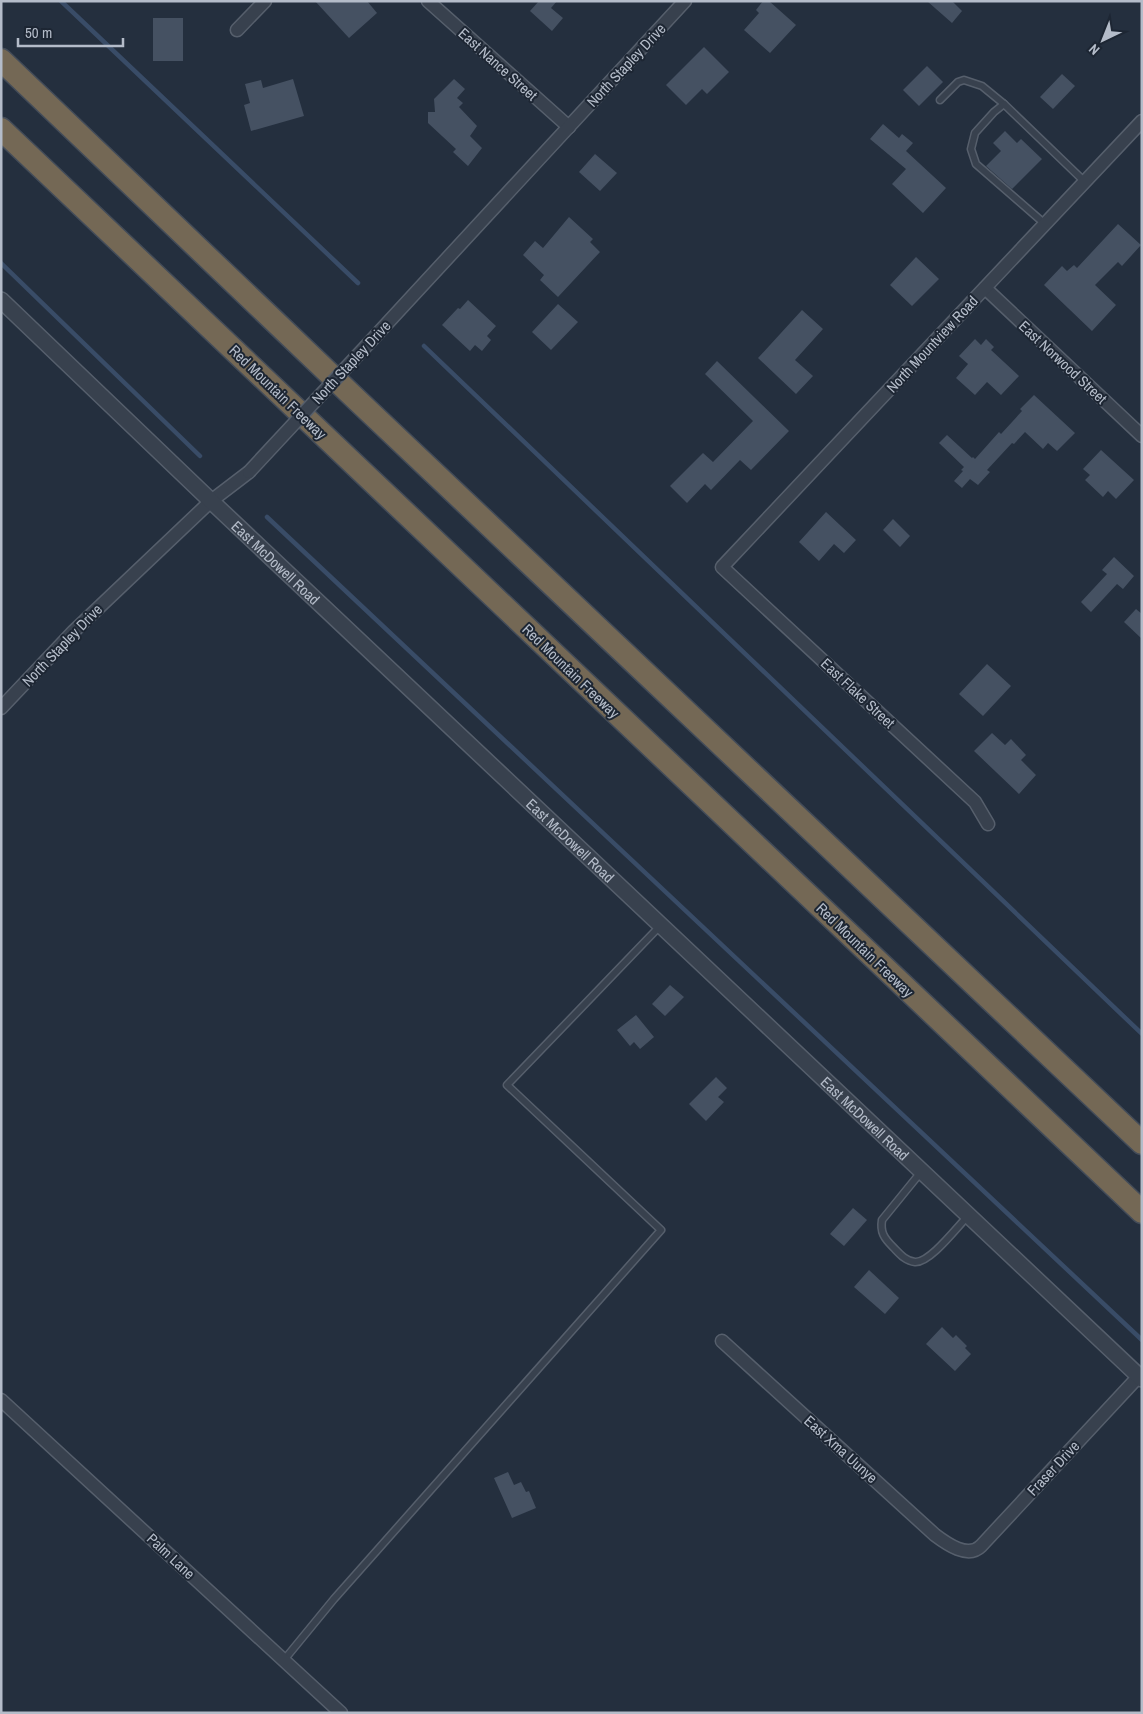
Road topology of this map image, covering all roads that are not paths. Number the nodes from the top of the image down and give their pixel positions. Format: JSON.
{"nodes":[{"id":1,"x":265,"y":1,"type":"edge"},
{"id":2,"x":428,"y":1,"type":"edge"},
{"id":3,"x":685,"y":1,"type":"edge"},
{"id":4,"x":236,"y":30,"type":"dead end"},
{"id":5,"x":1,"y":60,"type":"edge"},
{"id":6,"x":940,"y":100,"type":"dead end"},
{"id":7,"x":1004,"y":104,"type":"junction"},
{"id":8,"x":1142,"y":122,"type":"edge"},
{"id":9,"x":569,"y":127,"type":"junction"},
{"id":10,"x":1,"y":129,"type":"edge"},
{"id":11,"x":1084,"y":182,"type":"junction"},
{"id":12,"x":1045,"y":224,"type":"junction"},
{"id":13,"x":985,"y":288,"type":"junction"},
{"id":14,"x":1,"y":300,"type":"edge"},
{"id":15,"x":1142,"y":436,"type":"edge"},
{"id":16,"x":211,"y":501,"type":"junction"},
{"id":17,"x":722,"y":567,"type":"joint"},
{"id":18,"x":1,"y":708,"type":"edge"},
{"id":19,"x":988,"y":824,"type":"dead end"},
{"id":20,"x":661,"y":925,"type":"junction"},
{"id":21,"x":1142,"y":1143,"type":"edge"},
{"id":22,"x":922,"y":1171,"type":"junction"},
{"id":23,"x":1142,"y":1212,"type":"edge"},
{"id":24,"x":969,"y":1215,"type":"junction"},
{"id":25,"x":722,"y":1341,"type":"dead end"},
{"id":26,"x":1140,"y":1377,"type":"edge"},
{"id":27,"x":1,"y":1400,"type":"edge"},
{"id":28,"x":964,"y":1550,"type":"joint"},
{"id":29,"x":284,"y":1660,"type":"junction"},
{"id":30,"x":341,"y":1713,"type":"edge"}],
"edges":[{"from":1,"to":4,"type":"street"},
{"from":2,"to":9,"type":"street","name":"East Nance Street"},
{"from":3,"to":9,"type":"street","name":"North Stapley Drive"},
{"from":5,"to":21,"type":"highway"},
{"from":6,"to":7,"type":"lane"},
{"from":7,"to":11,"type":"lane"},
{"from":7,"to":12,"type":"lane"},
{"from":8,"to":11,"type":"street","name":"North Mountview Road"},
{"from":9,"to":16,"type":"street","name":"North Stapley Drive","bridge":true},
{"from":10,"to":23,"type":"highway","name":"Red Mountain Freeway"},
{"from":11,"to":12,"type":"street","name":"North Mountview Road"},
{"from":12,"to":13,"type":"street","name":"North Mountview Road"},
{"from":13,"to":15,"type":"street","name":"East Norwood Street"},
{"from":13,"to":17,"type":"street","name":"North Mountview Road"},
{"from":14,"to":16,"type":"street","name":"East McDowell Road"},
{"from":16,"to":18,"type":"street","name":"North Stapley Drive"},
{"from":16,"to":20,"type":"street","name":"East McDowell Road"},
{"from":17,"to":19,"type":"street","name":"East Flake Street"},
{"from":20,"to":22,"type":"street","name":"East McDowell Road"},
{"from":20,"to":29,"type":"lane"},
{"from":22,"to":24,"type":"street","name":"East McDowell Road"},
{"from":22,"to":24,"type":"lane"},
{"from":24,"to":26,"type":"street","name":"East McDowell Road"},
{"from":25,"to":28,"type":"street","name":"East Xma Uunye"},
{"from":26,"to":28,"type":"street","name":"Fraser Drive"},
{"from":27,"to":29,"type":"street","name":"Palm Lane"},
{"from":29,"to":30,"type":"street","name":"Palm Lane"}]}
